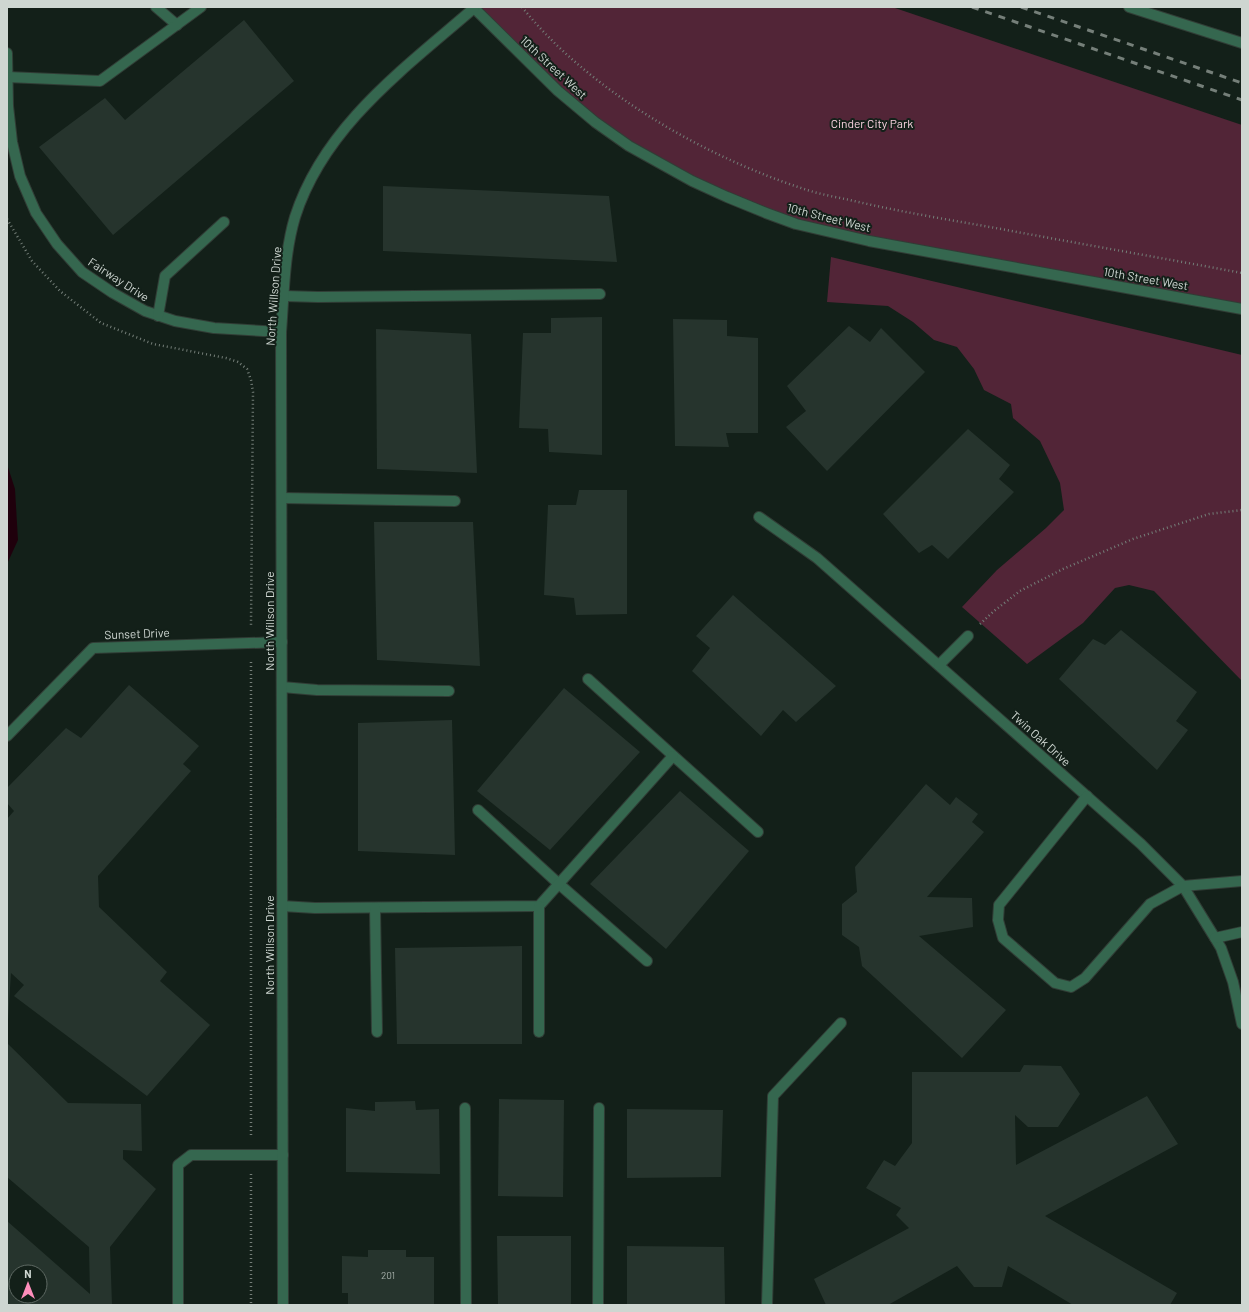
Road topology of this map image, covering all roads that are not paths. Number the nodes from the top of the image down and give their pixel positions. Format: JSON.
{"nodes":[{"id":1,"x":156,"y":7,"type":"edge"},
{"id":2,"x":201,"y":7,"type":"edge"},
{"id":3,"x":1129,"y":7,"type":"edge"},
{"id":4,"x":474,"y":8,"type":"edge"},
{"id":5,"x":177,"y":25,"type":"junction"},
{"id":6,"x":1242,"y":43,"type":"edge"},
{"id":7,"x":7,"y":53,"type":"edge"},
{"id":8,"x":7,"y":77,"type":"edge"},
{"id":9,"x":224,"y":222,"type":"dead end"},
{"id":10,"x":600,"y":294,"type":"dead end"},
{"id":11,"x":284,"y":296,"type":"junction"},
{"id":12,"x":1242,"y":309,"type":"edge"},
{"id":13,"x":158,"y":316,"type":"junction"},
{"id":14,"x":281,"y":332,"type":"junction"},
{"id":15,"x":282,"y":498,"type":"junction"},
{"id":16,"x":455,"y":502,"type":"dead end"},
{"id":17,"x":759,"y":517,"type":"dead end"},
{"id":18,"x":968,"y":636,"type":"road end"},
{"id":19,"x":282,"y":642,"type":"junction"},
{"id":20,"x":939,"y":665,"type":"junction"},
{"id":21,"x":588,"y":679,"type":"dead end"},
{"id":22,"x":282,"y":687,"type":"junction"},
{"id":23,"x":449,"y":691,"type":"dead end"},
{"id":24,"x":7,"y":736,"type":"edge"},
{"id":25,"x":673,"y":756,"type":"junction"},
{"id":26,"x":1087,"y":796,"type":"junction"},
{"id":27,"x":478,"y":810,"type":"dead end"},
{"id":28,"x":758,"y":832,"type":"dead end"},
{"id":29,"x":1242,"y":881,"type":"edge"},
{"id":30,"x":559,"y":884,"type":"junction"},
{"id":31,"x":1183,"y":886,"type":"junction"},
{"id":32,"x":282,"y":906,"type":"junction"},
{"id":33,"x":539,"y":906,"type":"junction"},
{"id":34,"x":375,"y":908,"type":"junction"},
{"id":35,"x":1242,"y":932,"type":"edge"},
{"id":36,"x":1215,"y":938,"type":"junction"},
{"id":37,"x":647,"y":961,"type":"dead end"},
{"id":38,"x":841,"y":1023,"type":"dead end"},
{"id":39,"x":1242,"y":1024,"type":"edge"},
{"id":40,"x":377,"y":1032,"type":"dead end"},
{"id":41,"x":539,"y":1032,"type":"dead end"},
{"id":42,"x":465,"y":1108,"type":"dead end"},
{"id":43,"x":599,"y":1108,"type":"dead end"},
{"id":44,"x":283,"y":1155,"type":"junction"},
{"id":45,"x":178,"y":1305,"type":"edge"},
{"id":46,"x":283,"y":1305,"type":"edge"},
{"id":47,"x":466,"y":1305,"type":"edge"},
{"id":48,"x":598,"y":1305,"type":"edge"},
{"id":49,"x":767,"y":1305,"type":"edge"}],
"edges":[{"from":1,"to":5,"type":"street"},
{"from":2,"to":5,"type":"street"},
{"from":3,"to":6,"type":"street"},
{"from":4,"to":11,"type":"street","name":"North Willson Drive"},
{"from":4,"to":12,"type":"street","name":"10th Street West"},
{"from":5,"to":8,"type":"street"},
{"from":7,"to":8,"type":"street","name":"Fairway Drive"},
{"from":8,"to":13,"type":"street","name":"Fairway Drive"},
{"from":9,"to":13,"type":"street"},
{"from":10,"to":11,"type":"street"},
{"from":11,"to":14,"type":"street","name":"North Willson Drive"},
{"from":13,"to":14,"type":"street","name":"Fairway Drive"},
{"from":14,"to":15,"type":"street","name":"North Willson Drive"},
{"from":15,"to":16,"type":"street"},
{"from":15,"to":19,"type":"street","name":"North Willson Drive"},
{"from":17,"to":20,"type":"street","name":"Twin Oak Drive"},
{"from":18,"to":20,"type":"street"},
{"from":19,"to":22,"type":"street","name":"North Willson Drive"},
{"from":19,"to":24,"type":"street","name":"Sunset Drive"},
{"from":20,"to":26,"type":"street","name":"Twin Oak Drive"},
{"from":21,"to":25,"type":"street"},
{"from":22,"to":23,"type":"street"},
{"from":22,"to":32,"type":"street","name":"North Willson Drive"},
{"from":25,"to":28,"type":"street"},
{"from":25,"to":30,"type":"street"},
{"from":26,"to":31,"type":"street","name":"Twin Oak Drive"},
{"from":26,"to":31,"type":"street"},
{"from":27,"to":30,"type":"street"},
{"from":29,"to":31,"type":"street"},
{"from":30,"to":33,"type":"street"},
{"from":30,"to":37,"type":"street"},
{"from":31,"to":36,"type":"street","name":"Twin Oak Drive"},
{"from":32,"to":34,"type":"street"},
{"from":32,"to":44,"type":"street","name":"North Willson Drive"},
{"from":33,"to":34,"type":"street"},
{"from":33,"to":41,"type":"street"},
{"from":34,"to":40,"type":"street"},
{"from":35,"to":36,"type":"street"},
{"from":36,"to":39,"type":"street","name":"Twin Oak Drive"},
{"from":38,"to":49,"type":"street"},
{"from":42,"to":47,"type":"street"},
{"from":43,"to":48,"type":"street"},
{"from":44,"to":45,"type":"street"},
{"from":44,"to":46,"type":"street","name":"North Willson Drive"}]}
